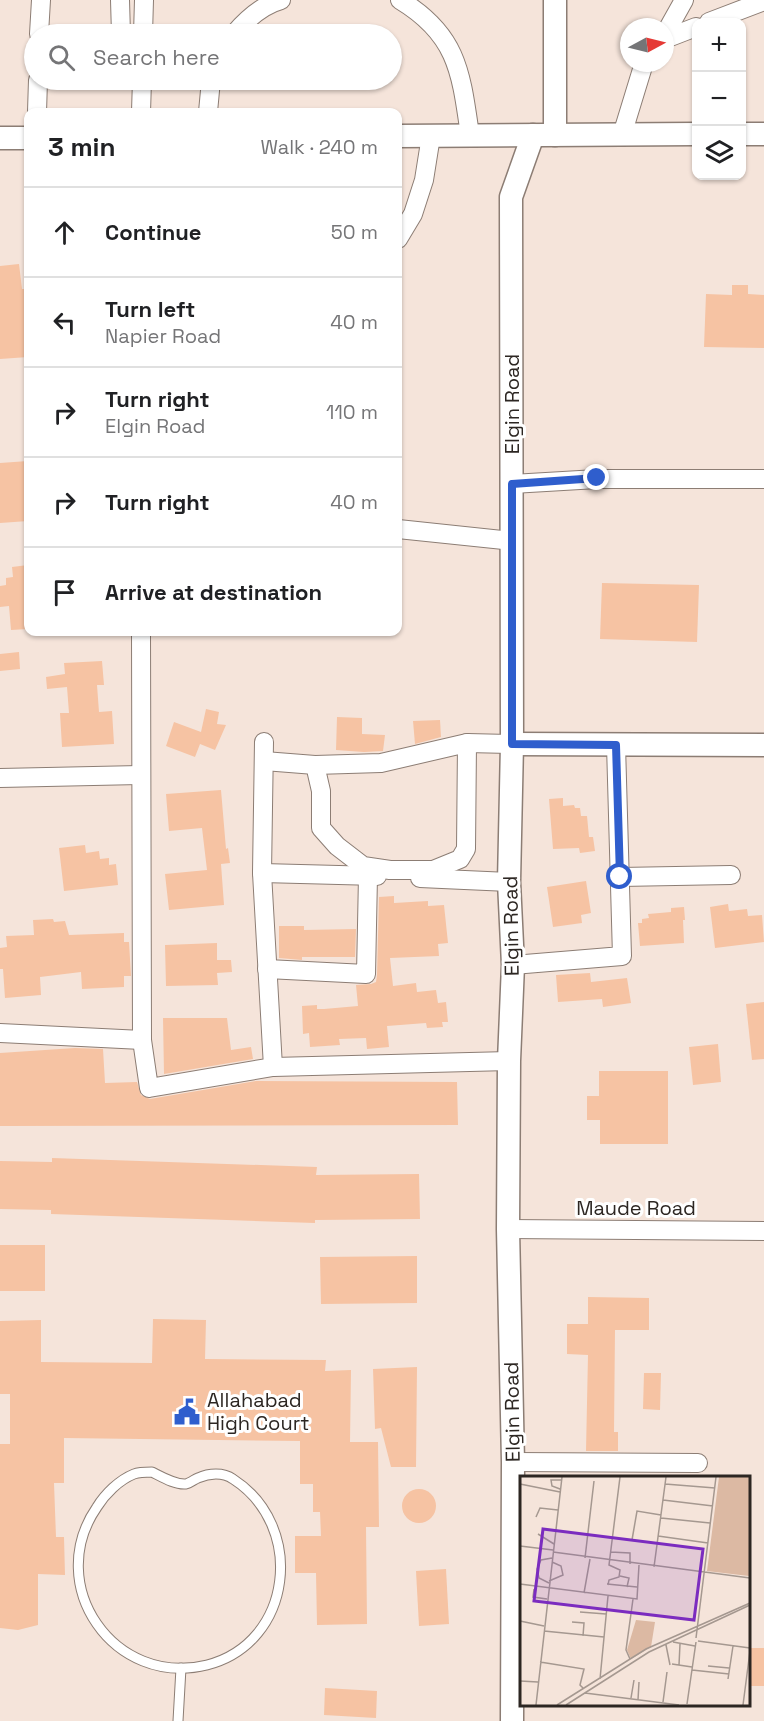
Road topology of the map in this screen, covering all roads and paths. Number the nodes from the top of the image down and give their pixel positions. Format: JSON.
{"nodes":[{"id":1,"x":41,"y":0,"type":"edge"},
{"id":2,"x":120,"y":0,"type":"edge"},
{"id":3,"x":144,"y":0,"type":"edge"},
{"id":4,"x":281,"y":0,"type":"edge"},
{"id":5,"x":400,"y":0,"type":"edge"},
{"id":6,"x":555,"y":0,"type":"edge"},
{"id":7,"x":684,"y":0,"type":"edge"},
{"id":8,"x":764,"y":1,"type":"edge"},
{"id":9,"x":674,"y":18,"type":"edge"},
{"id":10,"x":719,"y":18,"type":"edge"},
{"id":11,"x":40,"y":24,"type":"edge"},
{"id":12,"x":121,"y":24,"type":"edge"},
{"id":13,"x":143,"y":24,"type":"edge"},
{"id":14,"x":243,"y":24,"type":"edge"},
{"id":15,"x":692,"y":29,"type":"edge"},
{"id":16,"x":674,"y":36,"type":"edge"},
{"id":17,"x":641,"y":72,"type":"edge"},
{"id":18,"x":38,"y":90,"type":"edge"},
{"id":19,"x":142,"y":90,"type":"edge"},
{"id":20,"x":210,"y":90,"type":"edge"},
{"id":21,"x":37,"y":108,"type":"edge"},
{"id":22,"x":141,"y":108,"type":"edge"},
{"id":23,"x":208,"y":108,"type":"edge"},
{"id":24,"x":692,"y":134,"type":"edge"},
{"id":25,"x":746,"y":134,"type":"edge"},
{"id":26,"x":764,"y":134,"type":"edge"},
{"id":27,"x":470,"y":135,"type":"junction"},
{"id":28,"x":544,"y":135,"type":"junction"},
{"id":29,"x":622,"y":135,"type":"junction"},
{"id":30,"x":402,"y":136,"type":"edge"},
{"id":31,"x":431,"y":136,"type":"junction"},
{"id":32,"x":0,"y":138,"type":"edge"},
{"id":33,"x":24,"y":138,"type":"edge"},
{"id":34,"x":402,"y":232,"type":"edge"},
{"id":35,"x":764,"y":479,"type":"edge"},
{"id":36,"x":512,"y":484,"type":"junction"},
{"id":37,"x":402,"y":529,"type":"edge"},
{"id":38,"x":512,"y":541,"type":"junction"},
{"id":39,"x":141,"y":636,"type":"edge"},
{"id":40,"x":264,"y":742,"type":"dead end"},
{"id":41,"x":467,"y":743,"type":"junction"},
{"id":42,"x":512,"y":744,"type":"junction"},
{"id":43,"x":616,"y":745,"type":"junction"},
{"id":44,"x":764,"y":745,"type":"edge"},
{"id":45,"x":264,"y":761,"type":"junction"},
{"id":46,"x":315,"y":765,"type":"junction"},
{"id":47,"x":140,"y":775,"type":"junction"},
{"id":48,"x":0,"y":778,"type":"edge"},
{"id":49,"x":262,"y":873,"type":"junction"},
{"id":50,"x":731,"y":874,"type":"dead end"},
{"id":51,"x":368,"y":876,"type":"junction"},
{"id":52,"x":620,"y":877,"type":"junction"},
{"id":53,"x":509,"y":882,"type":"junction"},
{"id":54,"x":513,"y":965,"type":"junction"},
{"id":55,"x":267,"y":969,"type":"junction"},
{"id":56,"x":0,"y":1033,"type":"edge"},
{"id":57,"x":142,"y":1040,"type":"junction"},
{"id":58,"x":509,"y":1061,"type":"junction"},
{"id":59,"x":273,"y":1067,"type":"junction"},
{"id":60,"x":508,"y":1229,"type":"junction"},
{"id":61,"x":764,"y":1231,"type":"edge"},
{"id":62,"x":513,"y":1462,"type":"junction"},
{"id":63,"x":698,"y":1463,"type":"dead end"},
{"id":64,"x":181,"y":1668,"type":"junction"},
{"id":65,"x":178,"y":1721,"type":"edge"},
{"id":66,"x":512,"y":1721,"type":"edge"}],
"edges":[{"from":1,"to":11,"type":"street"},
{"from":2,"to":12,"type":"street"},
{"from":3,"to":13,"type":"street"},
{"from":4,"to":14,"type":"street"},
{"from":5,"to":27,"type":"street"},
{"from":6,"to":28,"type":"street","name":"Elgin Road"},
{"from":7,"to":9,"type":"street"},
{"from":8,"to":10,"type":"street"},
{"from":15,"to":16,"type":"street"},
{"from":17,"to":29,"type":"street"},
{"from":18,"to":21,"type":"street"},
{"from":19,"to":22,"type":"street"},
{"from":20,"to":23,"type":"street"},
{"from":24,"to":29,"type":"street"},
{"from":25,"to":26,"type":"street"},
{"from":27,"to":28,"type":"street"},
{"from":27,"to":31,"type":"street"},
{"from":28,"to":29,"type":"street"},
{"from":28,"to":36,"type":"street","name":"Elgin Road"},
{"from":30,"to":31,"type":"street"},
{"from":31,"to":34,"type":"street"},
{"from":32,"to":33,"type":"street"},
{"from":35,"to":36,"type":"street"},
{"from":36,"to":38,"type":"street","name":"Elgin Road"},
{"from":37,"to":38,"type":"street"},
{"from":38,"to":42,"type":"street","name":"Elgin Road"},
{"from":39,"to":47,"type":"street"},
{"from":40,"to":45,"type":"street"},
{"from":41,"to":42,"type":"street"},
{"from":41,"to":46,"type":"street"},
{"from":41,"to":46,"type":"street"},
{"from":42,"to":43,"type":"street"},
{"from":42,"to":53,"type":"street","name":"Elgin Road"},
{"from":43,"to":44,"type":"street"},
{"from":43,"to":52,"type":"street"},
{"from":45,"to":46,"type":"street"},
{"from":45,"to":49,"type":"street"},
{"from":47,"to":48,"type":"street"},
{"from":47,"to":57,"type":"street"},
{"from":49,"to":51,"type":"street"},
{"from":49,"to":55,"type":"street"},
{"from":50,"to":52,"type":"street"},
{"from":51,"to":53,"type":"street"},
{"from":51,"to":55,"type":"street"},
{"from":52,"to":54,"type":"street"},
{"from":53,"to":54,"type":"street","name":"Elgin Road"},
{"from":54,"to":58,"type":"street","name":"Elgin Road"},
{"from":55,"to":59,"type":"street"},
{"from":56,"to":57,"type":"street"},
{"from":57,"to":59,"type":"street"},
{"from":58,"to":59,"type":"street"},
{"from":58,"to":60,"type":"street","name":"Elgin Road"},
{"from":60,"to":61,"type":"street","name":"Maude Road"},
{"from":60,"to":62,"type":"street","name":"Elgin Road"},
{"from":62,"to":63,"type":"street"},
{"from":62,"to":66,"type":"street","name":"Elgin Road"},
{"from":64,"to":64,"type":"lane"},
{"from":64,"to":65,"type":"lane"}]}
